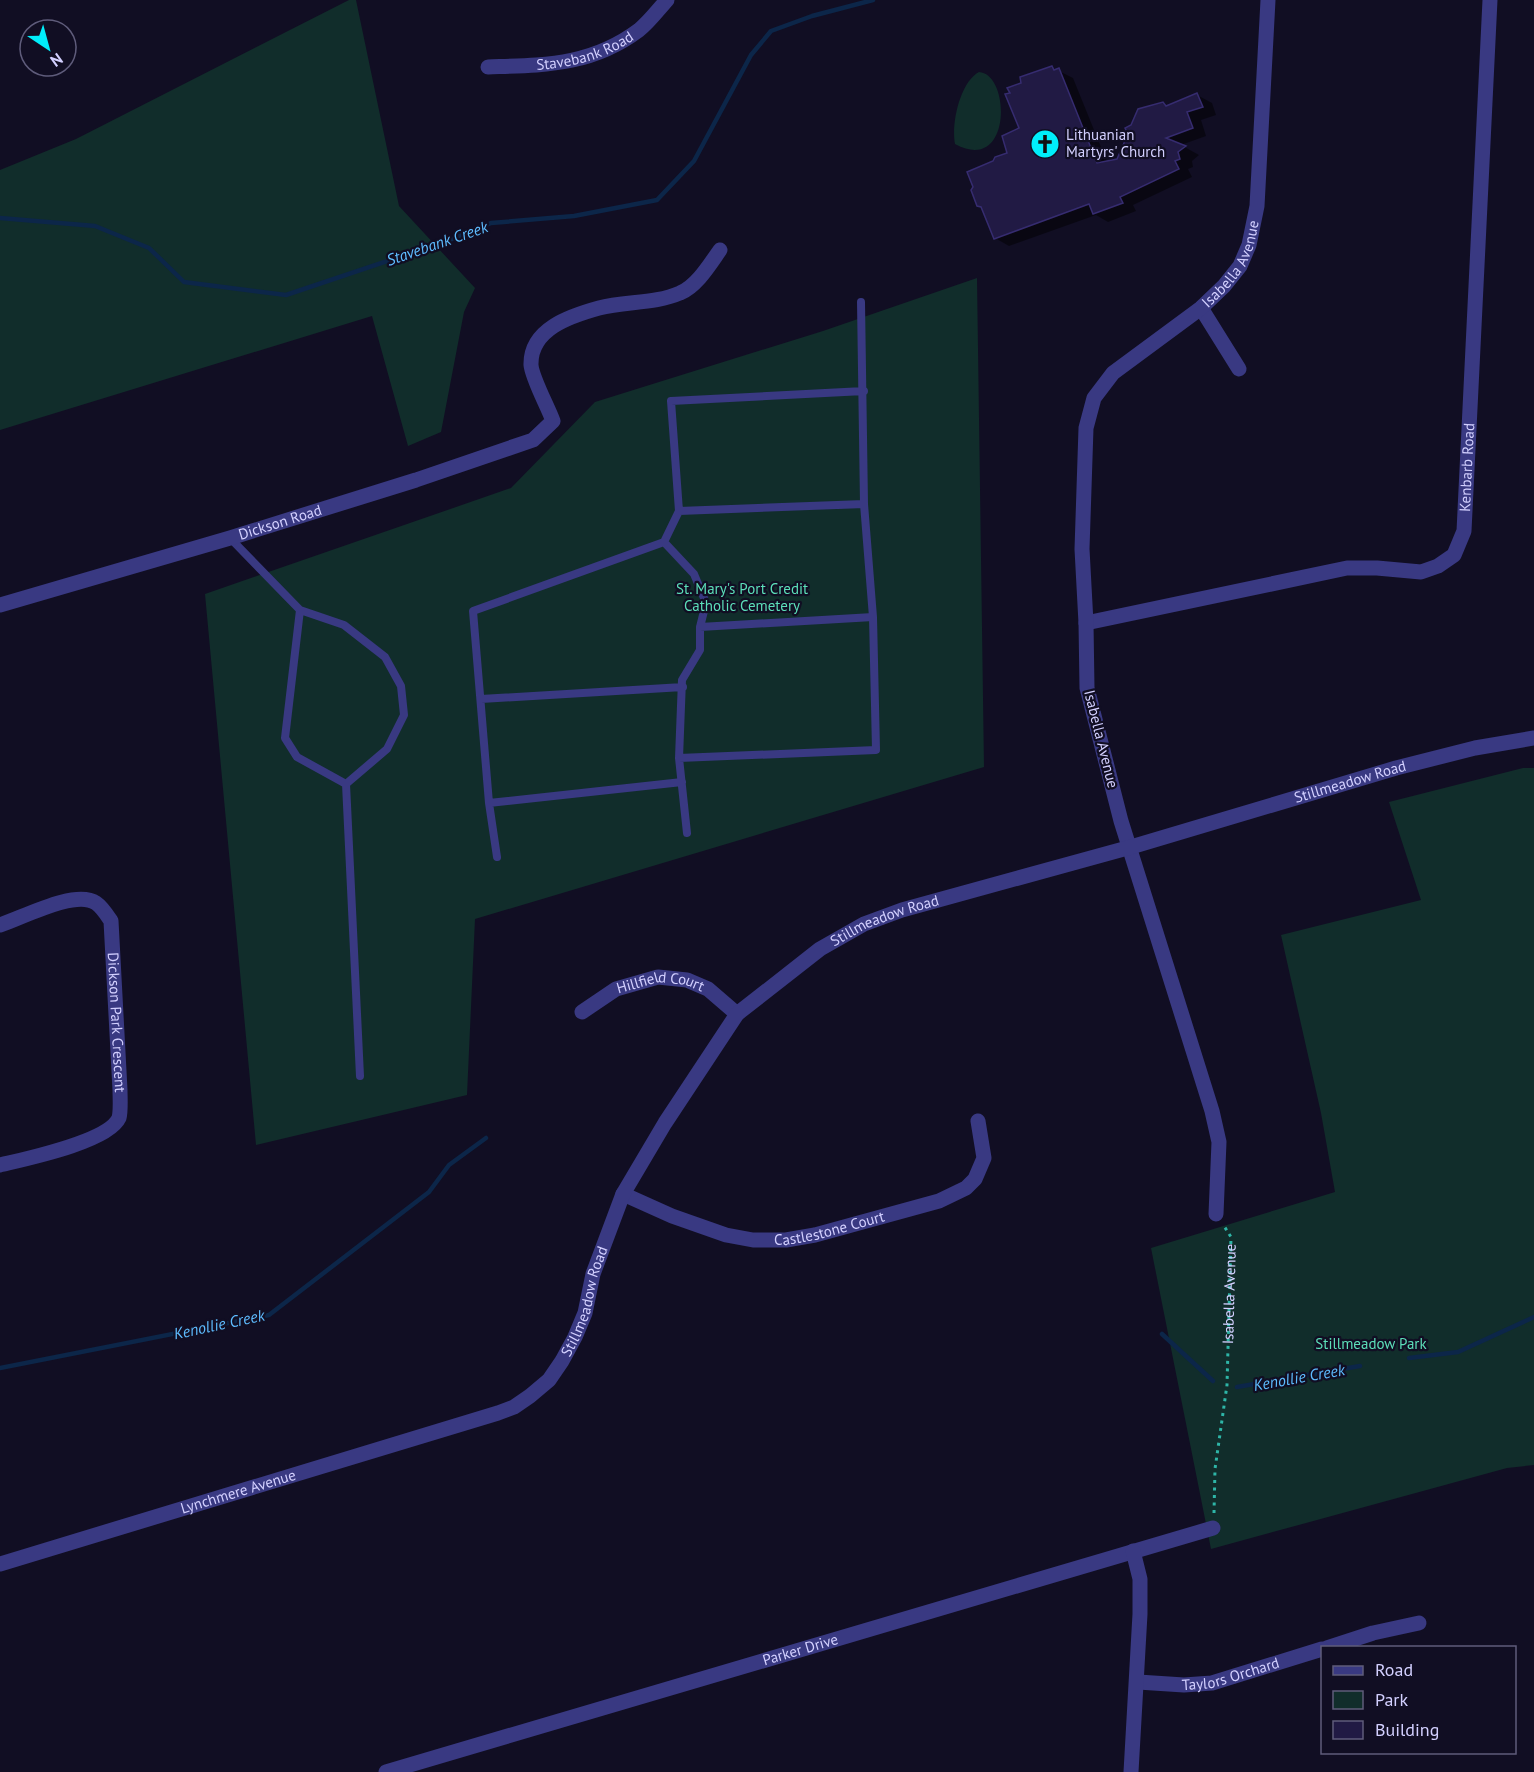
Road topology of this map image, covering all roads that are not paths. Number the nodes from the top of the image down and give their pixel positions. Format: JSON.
{"nodes":[{"id":1,"x":668,"y":0,"type":"edge"},
{"id":2,"x":1268,"y":0,"type":"edge"},
{"id":3,"x":1490,"y":0,"type":"edge"},
{"id":4,"x":488,"y":67,"type":"dead end"},
{"id":5,"x":720,"y":250,"type":"dead end"},
{"id":6,"x":861,"y":302,"type":"dead end"},
{"id":7,"x":1201,"y":308,"type":"junction"},
{"id":8,"x":1239,"y":369,"type":"dead end"},
{"id":9,"x":864,"y":391,"type":"junction"},
{"id":10,"x":864,"y":504,"type":"junction"},
{"id":11,"x":678,"y":511,"type":"junction"},
{"id":12,"x":230,"y":538,"type":"junction"},
{"id":13,"x":664,"y":542,"type":"junction"},
{"id":14,"x":0,"y":605,"type":"edge"},
{"id":15,"x":300,"y":610,"type":"junction"},
{"id":16,"x":873,"y":617,"type":"junction"},
{"id":17,"x":1086,"y":623,"type":"junction"},
{"id":18,"x":700,"y":627,"type":"junction"},
{"id":19,"x":683,"y":687,"type":"junction"},
{"id":20,"x":482,"y":699,"type":"junction"},
{"id":21,"x":1534,"y":738,"type":"edge"},
{"id":22,"x":679,"y":758,"type":"junction"},
{"id":23,"x":682,"y":783,"type":"junction"},
{"id":24,"x":346,"y":784,"type":"junction"},
{"id":25,"x":489,"y":803,"type":"junction"},
{"id":26,"x":687,"y":833,"type":"dead end"},
{"id":27,"x":1131,"y":847,"type":"junction"},
{"id":28,"x":497,"y":858,"type":"dead end"},
{"id":29,"x":0,"y":925,"type":"edge"},
{"id":30,"x":582,"y":1012,"type":"dead end"},
{"id":31,"x":737,"y":1014,"type":"junction"},
{"id":32,"x":360,"y":1076,"type":"dead end"},
{"id":33,"x":978,"y":1121,"type":"dead end"},
{"id":34,"x":0,"y":1165,"type":"edge"},
{"id":35,"x":623,"y":1194,"type":"junction"},
{"id":36,"x":1216,"y":1214,"type":"road end"},
{"id":37,"x":477,"y":1419,"type":"joint"},
{"id":38,"x":1213,"y":1528,"type":"road end"},
{"id":39,"x":1133,"y":1551,"type":"junction"},
{"id":40,"x":0,"y":1564,"type":"edge"},
{"id":41,"x":1419,"y":1623,"type":"dead end"},
{"id":42,"x":1330,"y":1646,"type":"edge"},
{"id":43,"x":1321,"y":1650,"type":"edge"},
{"id":44,"x":1138,"y":1682,"type":"junction"},
{"id":45,"x":386,"y":1772,"type":"edge"},
{"id":46,"x":1131,"y":1772,"type":"edge"}],
"edges":[{"from":1,"to":4,"type":"street","name":"Stavebank Road"},
{"from":2,"to":7,"type":"street","name":"Isabella Avenue"},
{"from":3,"to":17,"type":"street","name":"Kenbarb Road"},
{"from":5,"to":12,"type":"street","name":"Dickson Road"},
{"from":6,"to":9,"type":"lane"},
{"from":7,"to":8,"type":"street"},
{"from":7,"to":17,"type":"street","name":"Isabella Avenue"},
{"from":9,"to":10,"type":"lane"},
{"from":9,"to":11,"type":"lane"},
{"from":10,"to":11,"type":"lane"},
{"from":10,"to":16,"type":"lane"},
{"from":11,"to":13,"type":"lane"},
{"from":12,"to":14,"type":"street","name":"Dickson Road"},
{"from":12,"to":15,"type":"lane"},
{"from":13,"to":18,"type":"lane"},
{"from":13,"to":20,"type":"lane"},
{"from":15,"to":24,"type":"lane"},
{"from":15,"to":24,"type":"lane"},
{"from":16,"to":18,"type":"lane"},
{"from":16,"to":22,"type":"lane"},
{"from":17,"to":27,"type":"street","name":"Isabella Avenue"},
{"from":18,"to":19,"type":"lane"},
{"from":19,"to":20,"type":"lane"},
{"from":19,"to":22,"type":"lane"},
{"from":20,"to":25,"type":"lane"},
{"from":21,"to":27,"type":"street","name":"Stillmeadow Road"},
{"from":22,"to":23,"type":"lane"},
{"from":23,"to":25,"type":"lane"},
{"from":23,"to":26,"type":"lane"},
{"from":24,"to":32,"type":"lane"},
{"from":25,"to":28,"type":"lane"},
{"from":27,"to":31,"type":"street","name":"Stillmeadow Road"},
{"from":27,"to":36,"type":"street","name":"Isabella Avenue"},
{"from":29,"to":34,"type":"street","name":"Dickson Park Crescent"},
{"from":30,"to":31,"type":"street","name":"Hillfield Court"},
{"from":31,"to":35,"type":"street","name":"Stillmeadow Road"},
{"from":33,"to":35,"type":"street","name":"Castlestone Court"},
{"from":35,"to":37,"type":"street","name":"Stillmeadow Road"},
{"from":37,"to":40,"type":"street","name":"Lynchmere Avenue"},
{"from":38,"to":39,"type":"street","name":"Parker Drive"},
{"from":39,"to":44,"type":"street"},
{"from":39,"to":45,"type":"street","name":"Parker Drive"},
{"from":41,"to":42,"type":"street"},
{"from":43,"to":44,"type":"street","name":"Taylors Orchard"},
{"from":44,"to":46,"type":"street"}]}
